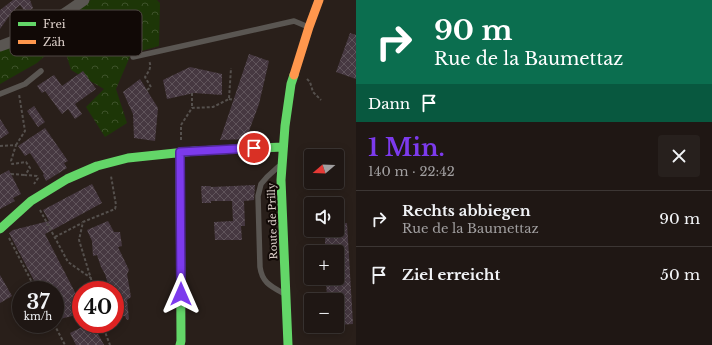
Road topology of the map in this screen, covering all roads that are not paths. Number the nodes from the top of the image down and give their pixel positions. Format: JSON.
{"nodes":[{"id":1,"x":84,"y":0,"type":"edge"},
{"id":2,"x":319,"y":0,"type":"edge"},
{"id":3,"x":70,"y":10,"type":"edge"},
{"id":4,"x":309,"y":26,"type":"junction"},
{"id":5,"x":10,"y":43,"type":"edge"},
{"id":6,"x":0,"y":46,"type":"edge"},
{"id":7,"x":142,"y":55,"type":"edge"},
{"id":8,"x":138,"y":56,"type":"edge"},
{"id":9,"x":133,"y":57,"type":"dead end"},
{"id":10,"x":41,"y":71,"type":"dead end"},
{"id":11,"x":0,"y":94,"type":"edge"},
{"id":12,"x":283,"y":147,"type":"junction"},
{"id":13,"x":180,"y":152,"type":"junction"},
{"id":14,"x":282,"y":163,"type":"junction"},
{"id":15,"x":1,"y":228,"type":"edge"},
{"id":16,"x":286,"y":295,"type":"junction"},
{"id":17,"x":180,"y":345,"type":"edge"},
{"id":18,"x":288,"y":345,"type":"edge"}],
"edges":[{"from":1,"to":3,"type":"street"},
{"from":2,"to":4,"type":"street","name":"Route de Prilly"},
{"from":4,"to":7,"type":"lane"},
{"from":4,"to":12,"type":"street","name":"Route de Prilly"},
{"from":5,"to":6,"type":"street"},
{"from":8,"to":9,"type":"lane"},
{"from":10,"to":11,"type":"lane"},
{"from":12,"to":13,"type":"street"},
{"from":12,"to":14,"type":"street","name":"Route de Prilly"},
{"from":13,"to":15,"type":"street"},
{"from":13,"to":17,"type":"street"},
{"from":14,"to":16,"type":"street","name":"Route de Prilly"},
{"from":14,"to":16,"type":"lane"},
{"from":16,"to":18,"type":"street","name":"Route de Prilly"}]}
